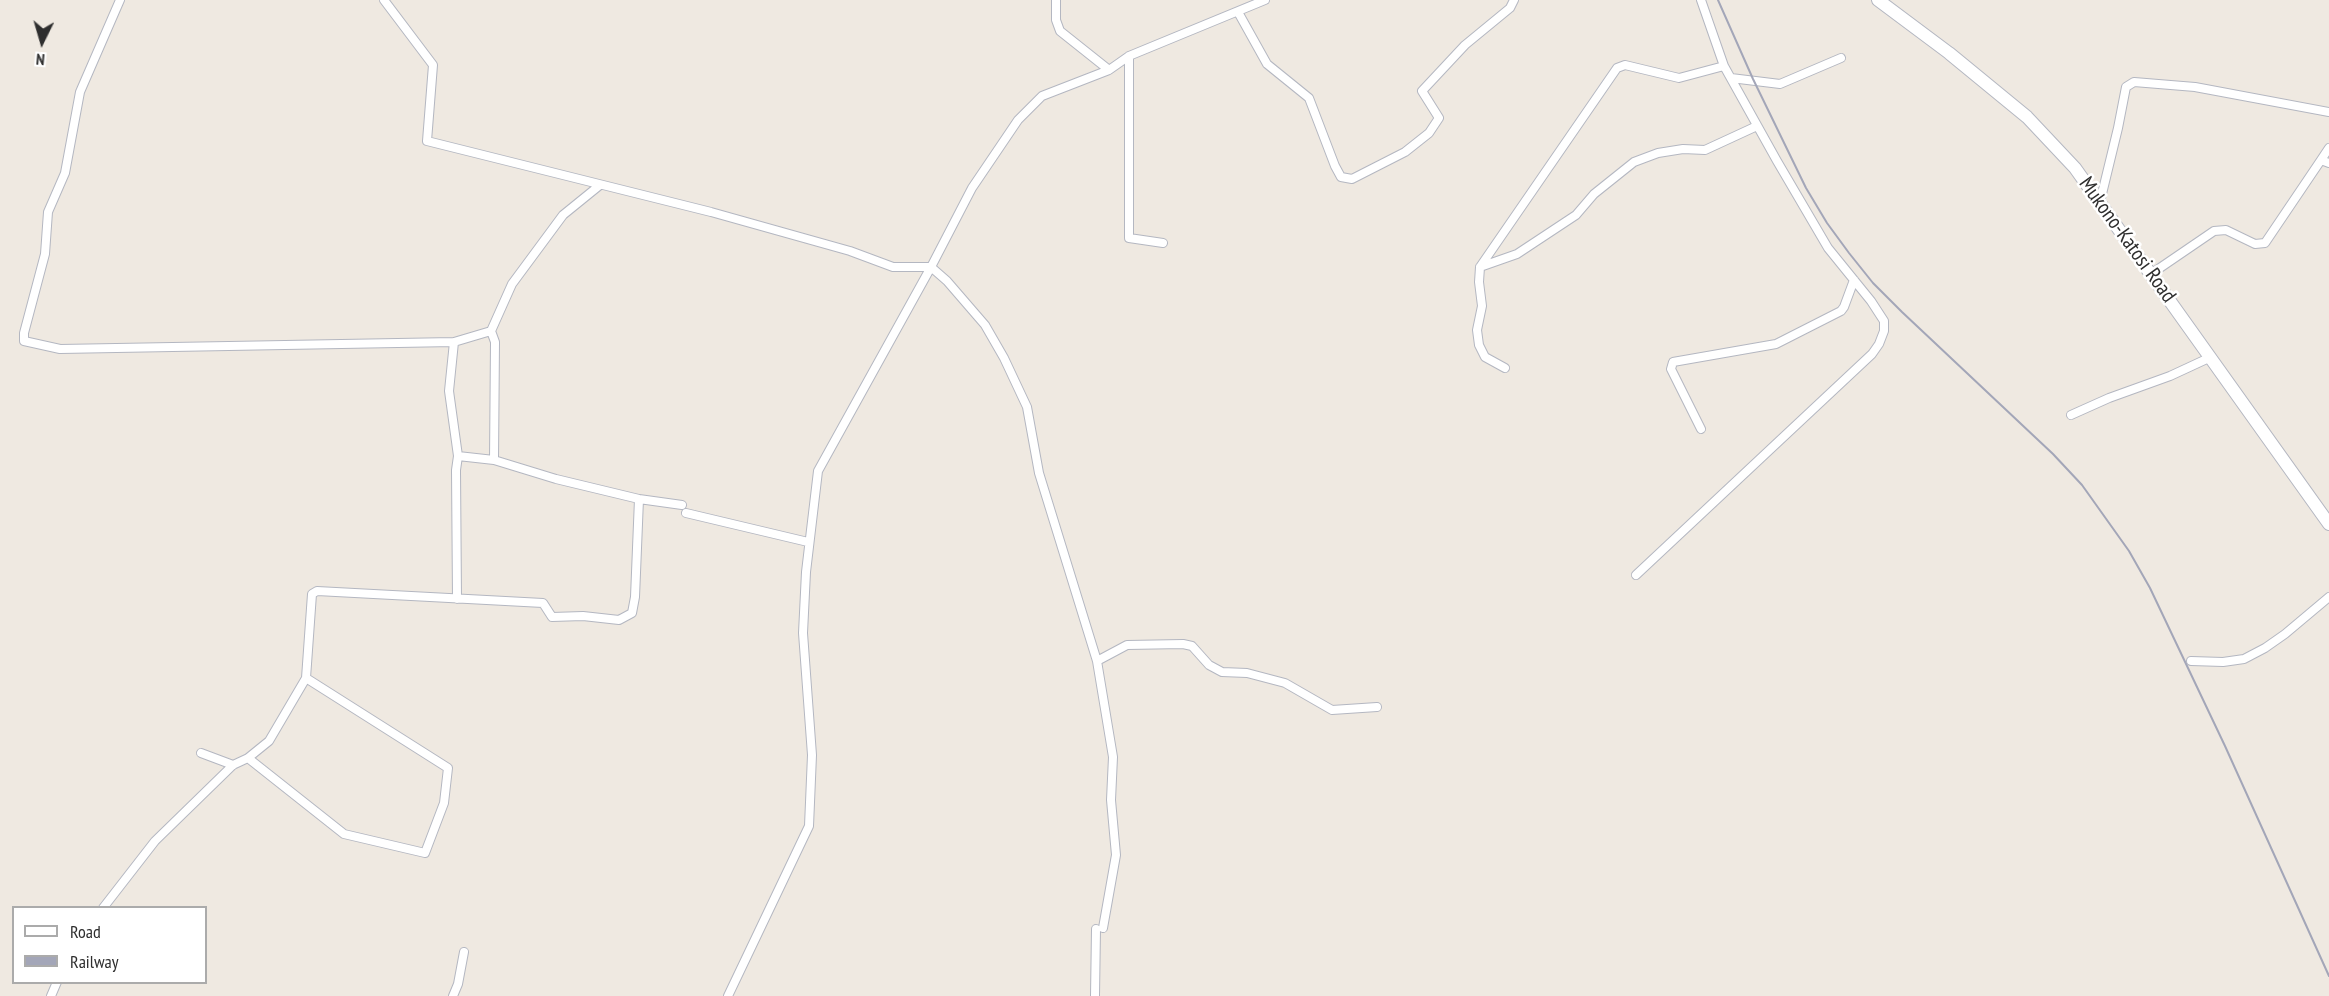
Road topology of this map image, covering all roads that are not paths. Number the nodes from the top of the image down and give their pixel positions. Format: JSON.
{"nodes":[{"id":1,"x":120,"y":0,"type":"edge"},
{"id":2,"x":384,"y":0,"type":"edge"},
{"id":3,"x":1056,"y":0,"type":"edge"},
{"id":4,"x":1265,"y":0,"type":"edge"},
{"id":5,"x":1514,"y":0,"type":"edge"},
{"id":6,"x":1701,"y":0,"type":"edge"},
{"id":7,"x":1878,"y":0,"type":"edge"},
{"id":8,"x":1238,"y":12,"type":"junction"},
{"id":9,"x":1129,"y":56,"type":"junction"},
{"id":10,"x":1841,"y":58,"type":"dead end"},
{"id":11,"x":1724,"y":66,"type":"junction"},
{"id":12,"x":1109,"y":70,"type":"junction"},
{"id":13,"x":1731,"y":78,"type":"junction"},
{"id":14,"x":2329,"y":112,"type":"edge"},
{"id":15,"x":1757,"y":126,"type":"junction"},
{"id":16,"x":2329,"y":148,"type":"edge"},
{"id":17,"x":2325,"y":161,"type":"edge"},
{"id":18,"x":600,"y":185,"type":"junction"},
{"id":19,"x":2100,"y":202,"type":"junction"},
{"id":20,"x":1163,"y":243,"type":"dead end"},
{"id":21,"x":931,"y":267,"type":"junction"},
{"id":22,"x":1480,"y":267,"type":"junction"},
{"id":23,"x":2151,"y":274,"type":"junction"},
{"id":24,"x":1854,"y":280,"type":"junction"},
{"id":25,"x":492,"y":331,"type":"junction"},
{"id":26,"x":454,"y":342,"type":"junction"},
{"id":27,"x":2211,"y":357,"type":"junction"},
{"id":28,"x":1505,"y":368,"type":"dead end"},
{"id":29,"x":2071,"y":415,"type":"dead end"},
{"id":30,"x":1701,"y":429,"type":"dead end"},
{"id":31,"x":458,"y":456,"type":"junction"},
{"id":32,"x":494,"y":460,"type":"junction"},
{"id":33,"x":639,"y":499,"type":"junction"},
{"id":34,"x":2329,"y":524,"type":"edge"},
{"id":35,"x":808,"y":542,"type":"junction"},
{"id":36,"x":1636,"y":575,"type":"dead end"},
{"id":37,"x":2329,"y":597,"type":"edge"},
{"id":38,"x":457,"y":599,"type":"junction"},
{"id":39,"x":1097,"y":661,"type":"junction"},
{"id":40,"x":2191,"y":662,"type":"dead end"},
{"id":41,"x":306,"y":678,"type":"junction"},
{"id":42,"x":1377,"y":707,"type":"dead end"},
{"id":43,"x":201,"y":753,"type":"dead end"},
{"id":44,"x":248,"y":758,"type":"junction"},
{"id":45,"x":233,"y":765,"type":"junction"},
{"id":46,"x":105,"y":906,"type":"edge"},
{"id":47,"x":464,"y":952,"type":"dead end"},
{"id":48,"x":453,"y":996,"type":"edge"},
{"id":49,"x":728,"y":996,"type":"edge"},
{"id":50,"x":1095,"y":996,"type":"edge"}],
"edges":[{"from":1,"to":26,"type":"street"},
{"from":2,"to":18,"type":"street"},
{"from":3,"to":12,"type":"street"},
{"from":4,"to":8,"type":"street"},
{"from":5,"to":8,"type":"street"},
{"from":6,"to":11,"type":"street"},
{"from":7,"to":19,"type":"main road","name":"Mukono-Katosi Road"},
{"from":8,"to":9,"type":"street"},
{"from":9,"to":12,"type":"street"},
{"from":9,"to":20,"type":"street"},
{"from":10,"to":13,"type":"street"},
{"from":11,"to":13,"type":"street"},
{"from":11,"to":22,"type":"street"},
{"from":12,"to":21,"type":"street"},
{"from":13,"to":15,"type":"street"},
{"from":14,"to":19,"type":"street"},
{"from":15,"to":22,"type":"street"},
{"from":15,"to":24,"type":"street"},
{"from":16,"to":17,"type":"street"},
{"from":17,"to":23,"type":"street"},
{"from":18,"to":21,"type":"street"},
{"from":18,"to":25,"type":"street"},
{"from":19,"to":23,"type":"main road","name":"Mukono-Katosi Road"},
{"from":21,"to":35,"type":"street"},
{"from":21,"to":39,"type":"street"},
{"from":22,"to":28,"type":"street"},
{"from":23,"to":27,"type":"main road","name":"Mukono-Katosi Road"},
{"from":24,"to":30,"type":"street"},
{"from":24,"to":36,"type":"street"},
{"from":25,"to":26,"type":"street"},
{"from":25,"to":32,"type":"street"},
{"from":26,"to":31,"type":"street"},
{"from":27,"to":29,"type":"street"},
{"from":27,"to":34,"type":"main road","name":"Mukono-Katosi Road"},
{"from":31,"to":32,"type":"street"},
{"from":31,"to":38,"type":"street"},
{"from":32,"to":33,"type":"street"},
{"from":33,"to":35,"type":"street"},
{"from":33,"to":38,"type":"street"},
{"from":35,"to":49,"type":"street"},
{"from":37,"to":40,"type":"street"},
{"from":38,"to":41,"type":"street"},
{"from":39,"to":42,"type":"street"},
{"from":39,"to":50,"type":"street"},
{"from":41,"to":44,"type":"street"},
{"from":41,"to":44,"type":"street"},
{"from":43,"to":45,"type":"street"},
{"from":44,"to":45,"type":"street"},
{"from":45,"to":46,"type":"street"},
{"from":47,"to":48,"type":"street"}]}
